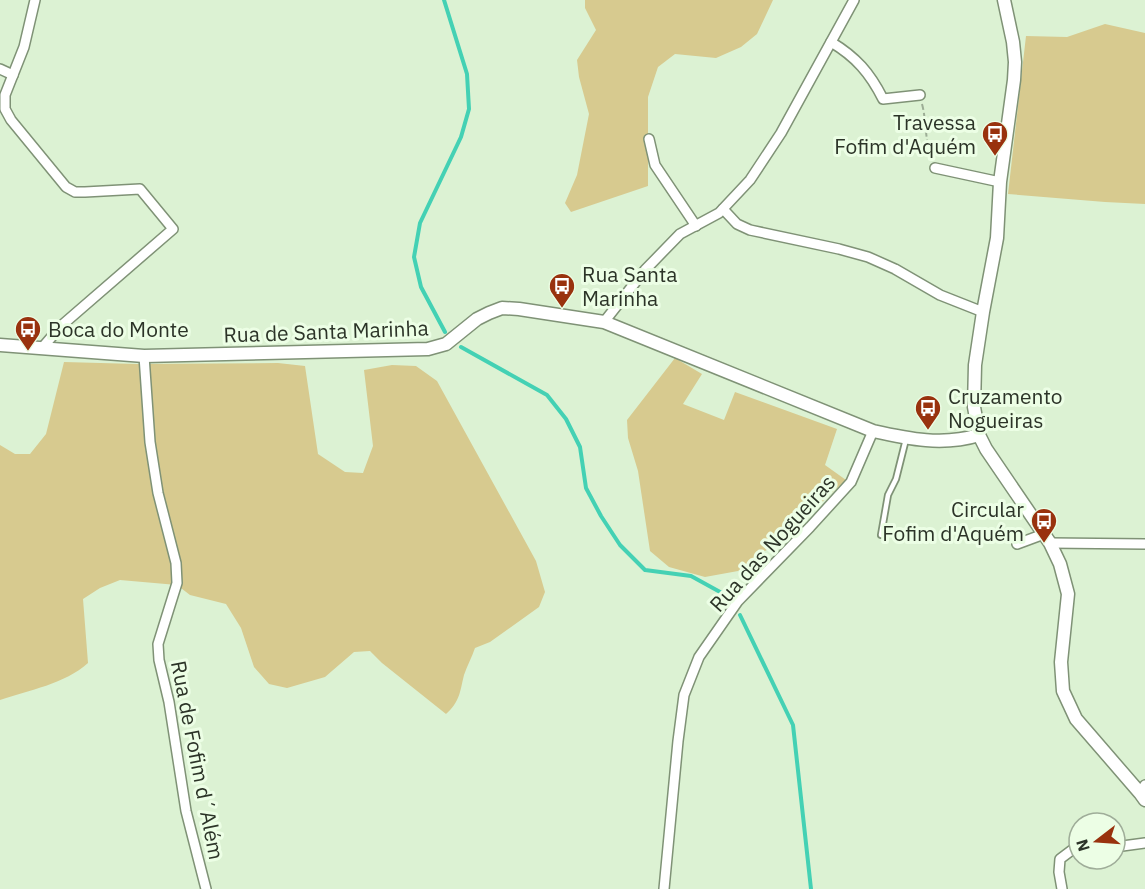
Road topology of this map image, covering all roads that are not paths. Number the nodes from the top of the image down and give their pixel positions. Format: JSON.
{"nodes":[{"id":1,"x":35,"y":0,"type":"edge"},
{"id":2,"x":854,"y":0,"type":"edge"},
{"id":3,"x":1004,"y":0,"type":"edge"},
{"id":4,"x":831,"y":42,"type":"junction"},
{"id":5,"x":0,"y":69,"type":"edge"},
{"id":6,"x":13,"y":75,"type":"junction"},
{"id":7,"x":920,"y":95,"type":"road end"},
{"id":8,"x":649,"y":139,"type":"dead end"},
{"id":9,"x":935,"y":168,"type":"road end"},
{"id":10,"x":1000,"y":182,"type":"junction"},
{"id":11,"x":723,"y":209,"type":"junction"},
{"id":12,"x":696,"y":226,"type":"junction"},
{"id":13,"x":983,"y":312,"type":"junction"},
{"id":14,"x":604,"y":322,"type":"junction"},
{"id":15,"x":0,"y":345,"type":"edge"},
{"id":16,"x":42,"y":348,"type":"junction"},
{"id":17,"x":144,"y":356,"type":"junction"},
{"id":18,"x":873,"y":431,"type":"junction"},
{"id":19,"x":979,"y":435,"type":"junction"},
{"id":20,"x":906,"y":438,"type":"junction"},
{"id":21,"x":881,"y":535,"type":"dead end"},
{"id":22,"x":1047,"y":539,"type":"junction"},
{"id":23,"x":1017,"y":544,"type":"dead end"},
{"id":24,"x":1145,"y":544,"type":"edge"},
{"id":25,"x":1143,"y":792,"type":"edge"},
{"id":26,"x":1145,"y":843,"type":"edge"},
{"id":27,"x":1127,"y":845,"type":"edge"},
{"id":28,"x":1067,"y":854,"type":"edge"},
{"id":29,"x":206,"y":889,"type":"edge"},
{"id":30,"x":664,"y":889,"type":"edge"},
{"id":31,"x":1062,"y":889,"type":"edge"}],
"edges":[{"from":1,"to":6,"type":"street"},
{"from":2,"to":4,"type":"street"},
{"from":3,"to":10,"type":"street"},
{"from":4,"to":7,"type":"street"},
{"from":4,"to":11,"type":"street"},
{"from":5,"to":6,"type":"street"},
{"from":6,"to":16,"type":"street"},
{"from":8,"to":12,"type":"street"},
{"from":9,"to":10,"type":"street"},
{"from":10,"to":13,"type":"street"},
{"from":11,"to":12,"type":"street"},
{"from":11,"to":13,"type":"street"},
{"from":12,"to":14,"type":"street"},
{"from":13,"to":19,"type":"street"},
{"from":14,"to":17,"type":"street","name":"Rua de Santa Marinha"},
{"from":14,"to":18,"type":"street","name":"Rua de Santa Marinha"},
{"from":15,"to":16,"type":"street","name":"Rua de Santa Marinha"},
{"from":16,"to":17,"type":"street","name":"Rua de Santa Marinha"},
{"from":17,"to":29,"type":"street","name":"Rua de Fofim d´Além"},
{"from":18,"to":20,"type":"street","name":"Rua de Santa Marinha"},
{"from":18,"to":30,"type":"street","name":"Rua das Nogueiras"},
{"from":19,"to":20,"type":"street","name":"Rua de Santa Marinha"},
{"from":19,"to":22,"type":"street"},
{"from":20,"to":21,"type":"lane"},
{"from":22,"to":23,"type":"street"},
{"from":22,"to":24,"type":"street"},
{"from":22,"to":25,"type":"street"},
{"from":26,"to":27,"type":"street"},
{"from":28,"to":31,"type":"street"}]}
